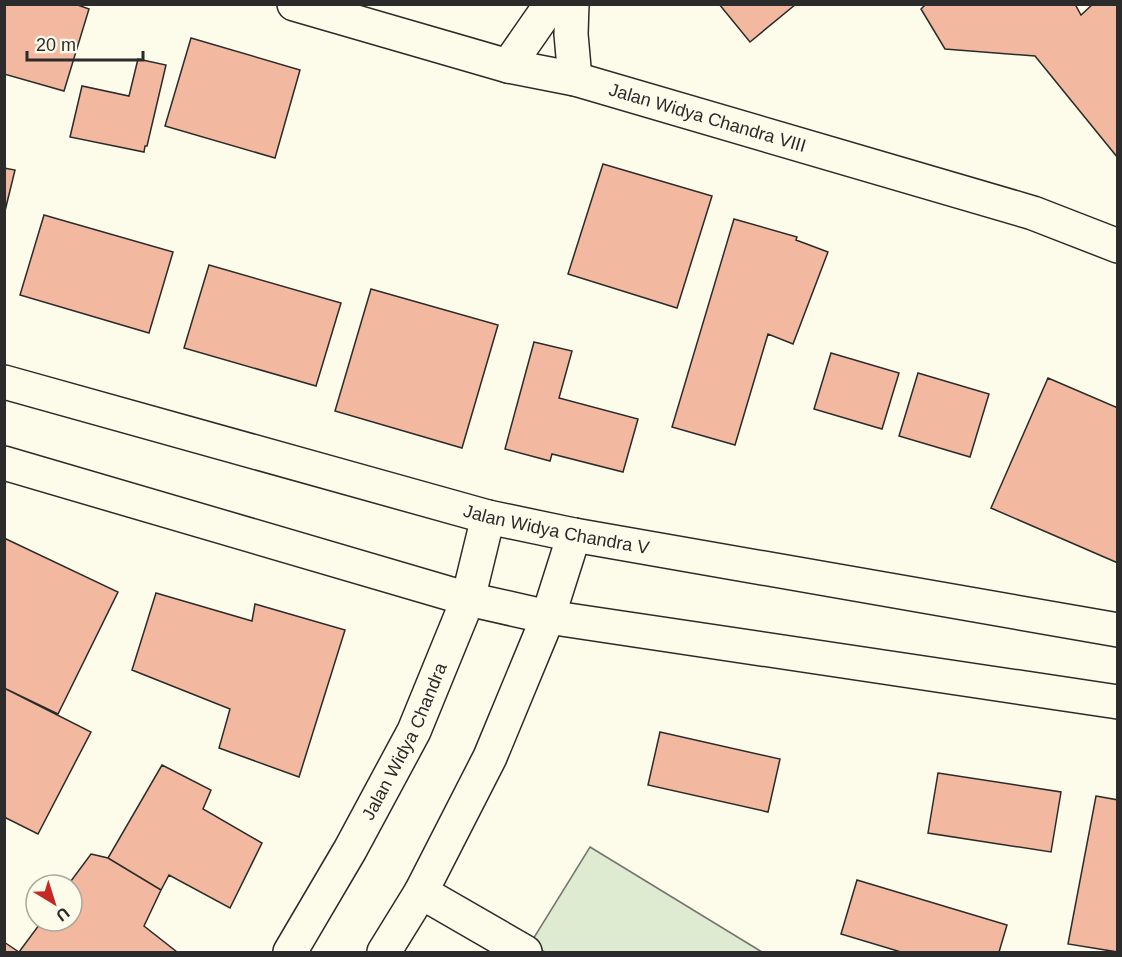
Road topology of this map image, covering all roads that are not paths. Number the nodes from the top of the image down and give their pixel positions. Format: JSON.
{"nodes":[{"id":1,"x":294,"y":4,"type":"edge"},
{"id":2,"x":551,"y":4,"type":"edge"},
{"id":3,"x":572,"y":4,"type":"edge"},
{"id":4,"x":508,"y":66,"type":"junction"},
{"id":5,"x":575,"y":79,"type":"junction"},
{"id":6,"x":1118,"y":246,"type":"edge"},
{"id":7,"x":4,"y":382,"type":"edge"},
{"id":8,"x":4,"y":463,"type":"edge"},
{"id":9,"x":488,"y":517,"type":"junction"},
{"id":10,"x":574,"y":535,"type":"junction"},
{"id":11,"x":468,"y":599,"type":"junction"},
{"id":12,"x":548,"y":617,"type":"junction"},
{"id":13,"x":1118,"y":630,"type":"edge"},
{"id":14,"x":1118,"y":702,"type":"edge"},
{"id":15,"x":421,"y":892,"type":"junction"},
{"id":16,"x":290,"y":952,"type":"edge"},
{"id":17,"x":384,"y":952,"type":"edge"},
{"id":18,"x":525,"y":952,"type":"edge"}],
"edges":[{"from":1,"to":4,"type":"street","name":"Jalan Widya Chandra VIII"},
{"from":2,"to":4,"type":"street"},
{"from":3,"to":5,"type":"street"},
{"from":4,"to":5,"type":"street","name":"Jalan Widya Chandra VIII"},
{"from":5,"to":6,"type":"street","name":"Jalan Widya Chandra VIII"},
{"from":7,"to":9,"type":"street","name":"Jalan Widya Chandra V"},
{"from":8,"to":11,"type":"street"},
{"from":9,"to":10,"type":"street","name":"Jalan Widya Chandra V"},
{"from":9,"to":11,"type":"street","name":"Jalan Widya Chandra"},
{"from":10,"to":12,"type":"street"},
{"from":10,"to":13,"type":"street","name":"Jalan Widya Chandra V"},
{"from":11,"to":12,"type":"street"},
{"from":11,"to":16,"type":"street","name":"Jalan Widya Chandra"},
{"from":12,"to":14,"type":"street"},
{"from":12,"to":15,"type":"street"},
{"from":15,"to":17,"type":"street"},
{"from":15,"to":18,"type":"street"}]}
